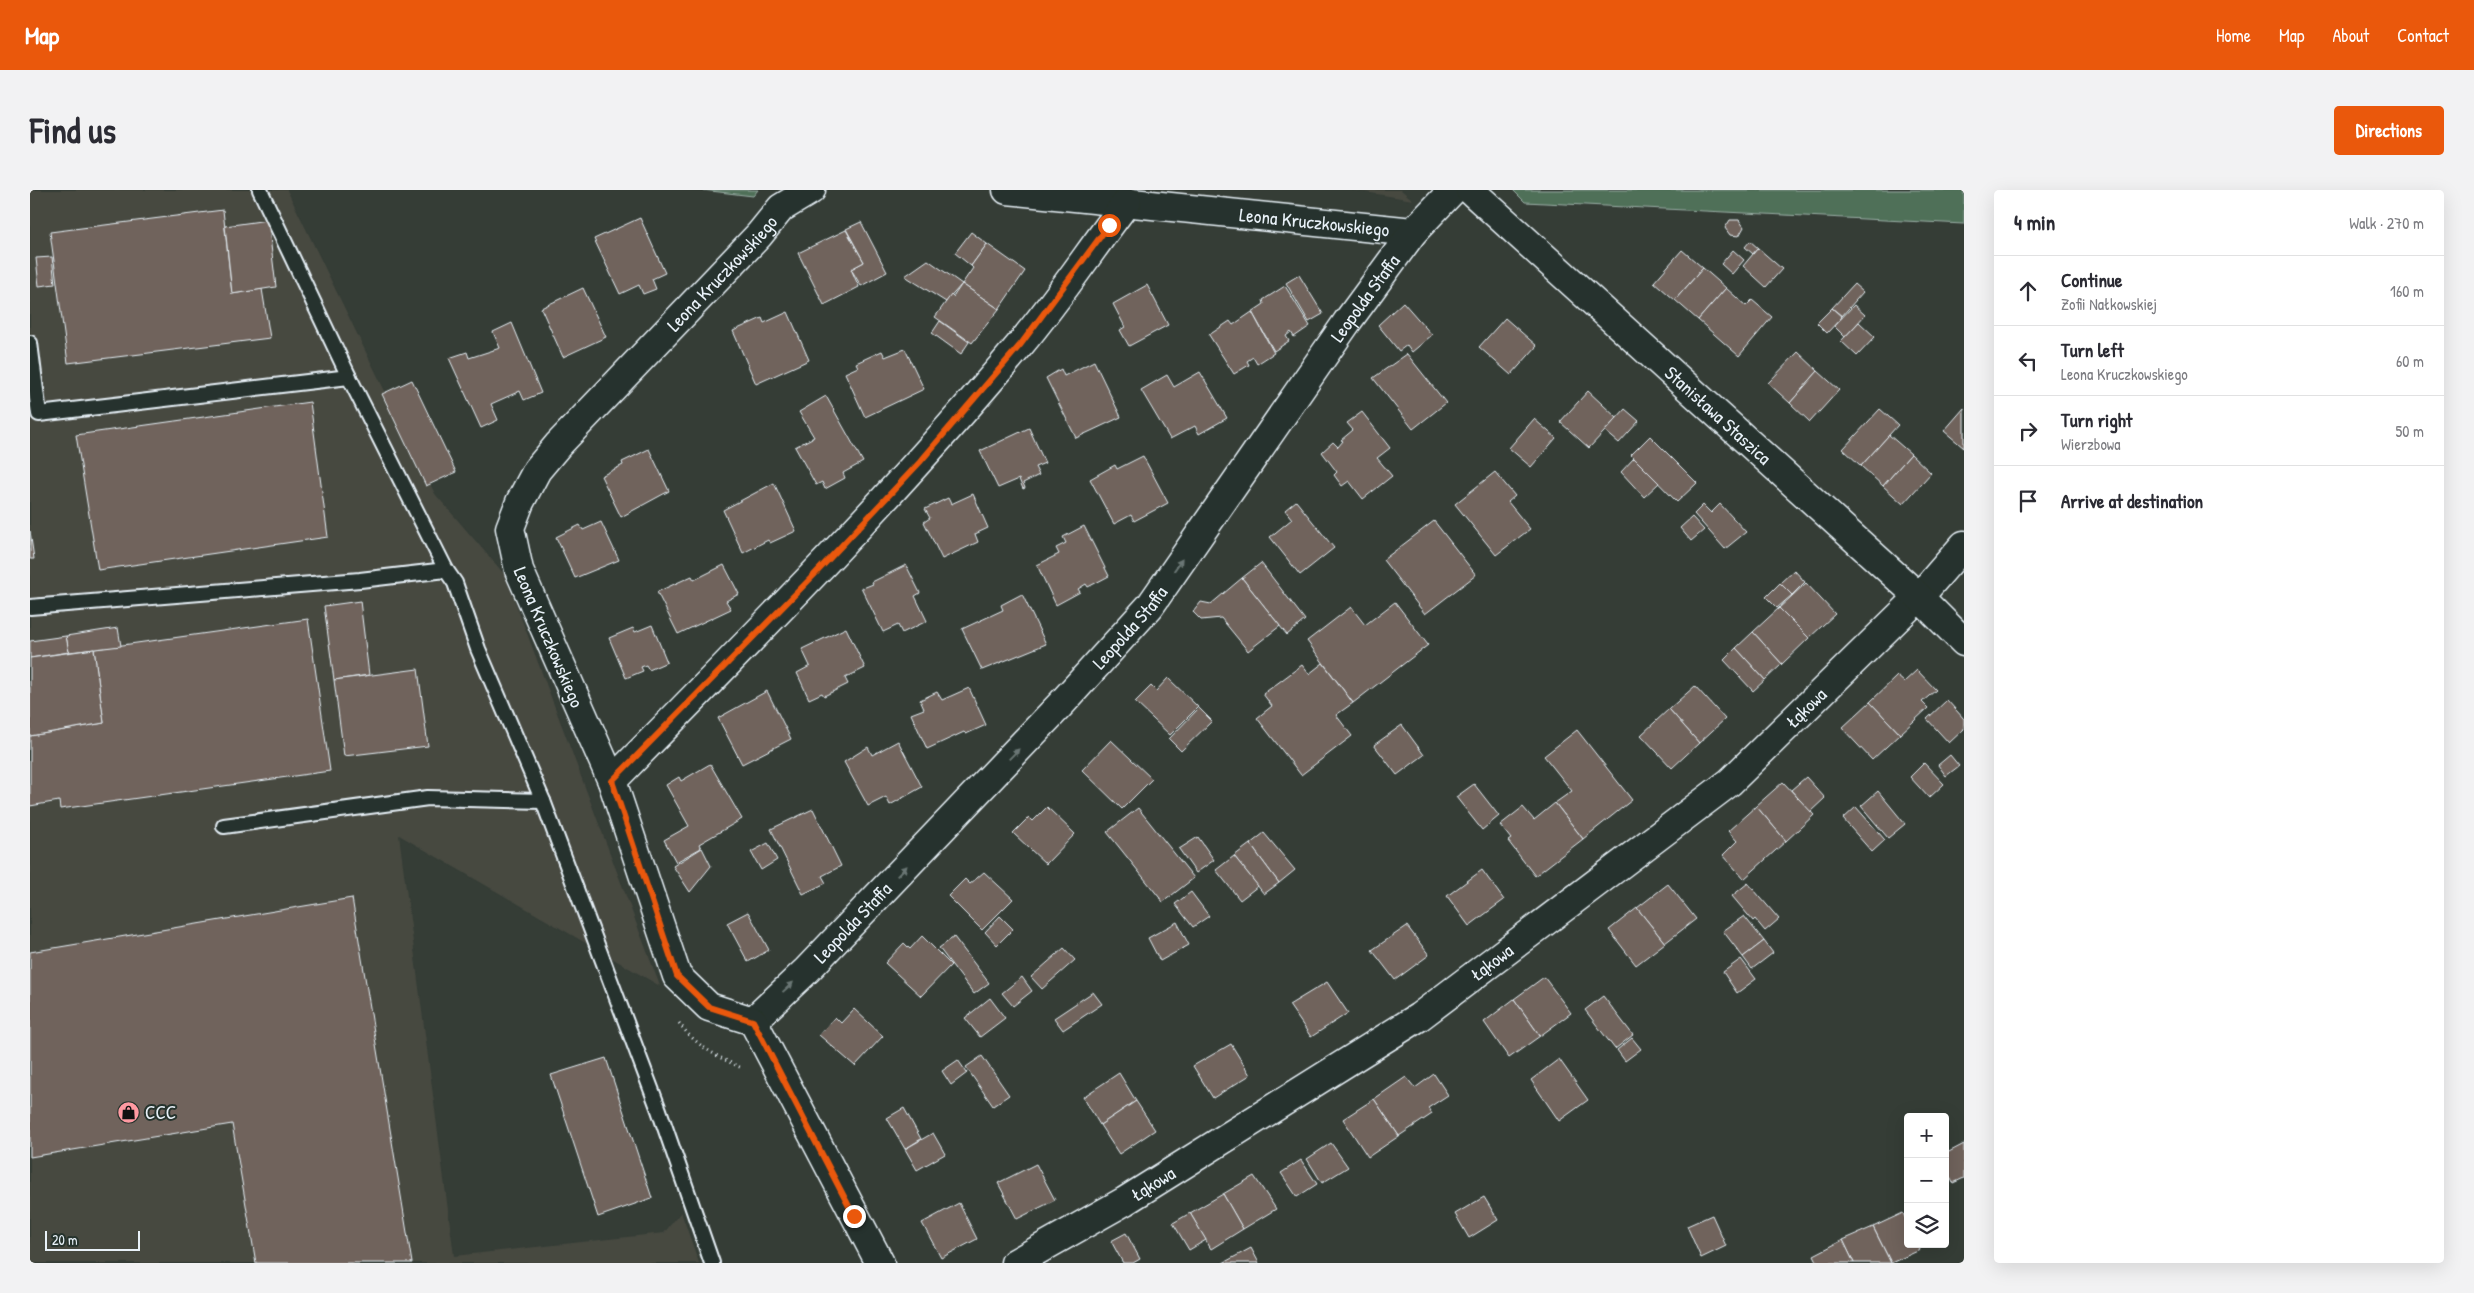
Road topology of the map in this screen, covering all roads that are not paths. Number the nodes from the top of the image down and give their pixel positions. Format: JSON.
{"nodes":[{"id":1,"x":260,"y":190,"type":"edge"},
{"id":2,"x":811,"y":190,"type":"edge"},
{"id":3,"x":1007,"y":190,"type":"edge"},
{"id":4,"x":1453,"y":190,"type":"edge"},
{"id":5,"x":1470,"y":190,"type":"edge"},
{"id":6,"x":1127,"y":202,"type":"junction"},
{"id":7,"x":1413,"y":232,"type":"junction"},
{"id":8,"x":30,"y":343,"type":"edge"},
{"id":9,"x":349,"y":377,"type":"junction"},
{"id":10,"x":1964,"y":545,"type":"edge"},
{"id":11,"x":446,"y":570,"type":"junction"},
{"id":12,"x":1919,"y":597,"type":"junction"},
{"id":13,"x":30,"y":607,"type":"edge"},
{"id":14,"x":1964,"y":642,"type":"edge"},
{"id":15,"x":612,"y":781,"type":"junction"},
{"id":16,"x":543,"y":801,"type":"junction"},
{"id":17,"x":224,"y":826,"type":"dead end"},
{"id":18,"x":753,"y":1021,"type":"junction"},
{"id":19,"x":712,"y":1263,"type":"edge"},
{"id":20,"x":880,"y":1263,"type":"edge"},
{"id":21,"x":1015,"y":1263,"type":"edge"}],
"edges":[{"from":1,"to":9,"type":"lane"},
{"from":2,"to":15,"type":"street","name":"Leona Kruczkowskiego"},
{"from":3,"to":6,"type":"street","name":"Leona Kruczkowskiego"},
{"from":4,"to":7,"type":"street","name":"Leopolda Staffa"},
{"from":5,"to":12,"type":"street","name":"Stanisława Staszica"},
{"from":6,"to":7,"type":"street","name":"Leona Kruczkowskiego"},
{"from":6,"to":15,"type":"street"},
{"from":18,"to":7,"type":"street","name":"Leopolda Staffa","one_way":true},
{"from":8,"to":9,"type":"lane"},
{"from":9,"to":11,"type":"lane"},
{"from":10,"to":12,"type":"street","name":"Łąkowa"},
{"from":11,"to":13,"type":"lane"},
{"from":11,"to":16,"type":"lane"},
{"from":12,"to":14,"type":"street","name":"Stanisława Staszica"},
{"from":12,"to":21,"type":"street","name":"Łąkowa"},
{"from":15,"to":18,"type":"street","name":"Leona Kruczkowskiego"},
{"from":16,"to":17,"type":"lane"},
{"from":16,"to":19,"type":"lane"},
{"from":18,"to":20,"type":"street"}]}
